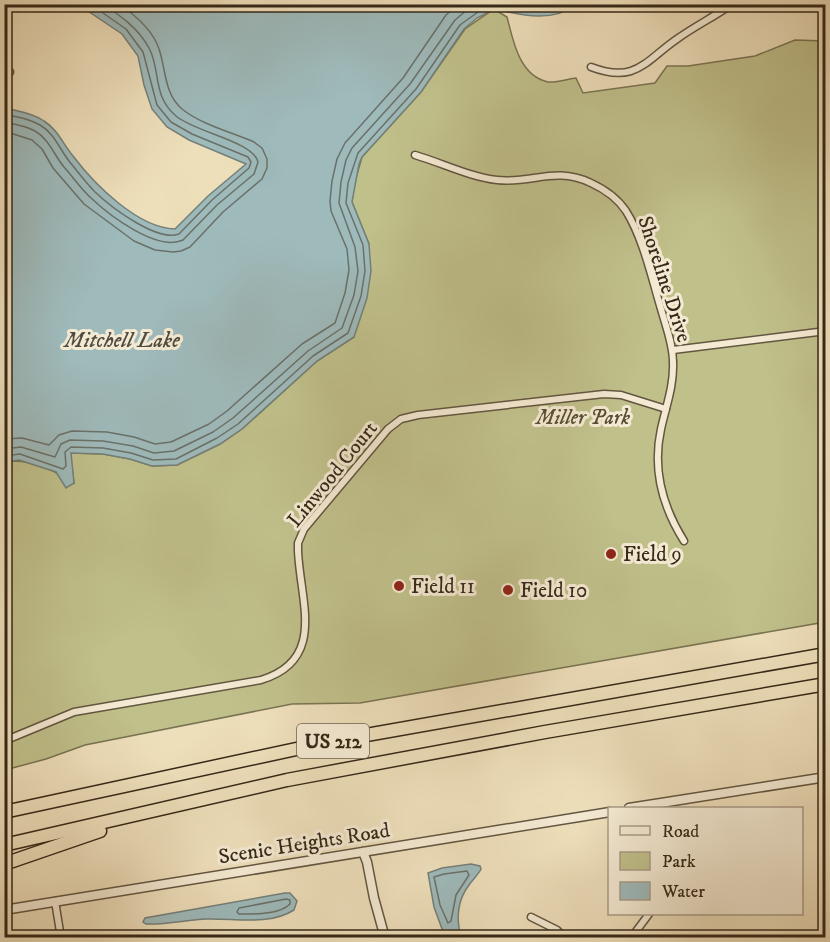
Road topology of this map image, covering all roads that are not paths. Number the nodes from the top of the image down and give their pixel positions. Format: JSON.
{"nodes":[{"id":1,"x":732,"y":4,"type":"edge"},
{"id":2,"x":4,"y":66,"type":"edge"},
{"id":3,"x":591,"y":67,"type":"dead end"},
{"id":4,"x":10,"y":72,"type":"dead end"},
{"id":5,"x":415,"y":155,"type":"dead end"},
{"id":6,"x":825,"y":331,"type":"edge"},
{"id":7,"x":673,"y":351,"type":"junction"},
{"id":8,"x":666,"y":409,"type":"junction"},
{"id":9,"x":684,"y":541,"type":"dead end"},
{"id":10,"x":825,"y":645,"type":"edge"},
{"id":11,"x":825,"y":654,"type":"edge"},
{"id":12,"x":664,"y":682,"type":"junction"},
{"id":13,"x":825,"y":684,"type":"edge"},
{"id":14,"x":825,"y":693,"type":"edge"},
{"id":15,"x":672,"y":711,"type":"junction"},
{"id":16,"x":4,"y":741,"type":"edge"},
{"id":17,"x":825,"y":777,"type":"edge"},
{"id":18,"x":287,"y":780,"type":"junction"},
{"id":19,"x":635,"y":807,"type":"edge"},
{"id":20,"x":4,"y":812,"type":"edge"},
{"id":21,"x":608,"y":812,"type":"edge"},
{"id":22,"x":4,"y":845,"type":"edge"},
{"id":23,"x":363,"y":852,"type":"junction"},
{"id":24,"x":4,"y":864,"type":"edge"},
{"id":25,"x":55,"y":901,"type":"junction"},
{"id":26,"x":4,"y":910,"type":"edge"},
{"id":27,"x":647,"y":915,"type":"edge"},
{"id":28,"x":531,"y":917,"type":"dead end"},
{"id":29,"x":61,"y":938,"type":"edge"},
{"id":30,"x":385,"y":938,"type":"edge"},
{"id":31,"x":565,"y":938,"type":"edge"},
{"id":32,"x":631,"y":938,"type":"edge"}],
"edges":[{"from":1,"to":3,"type":"street"},
{"from":2,"to":4,"type":"street"},
{"from":5,"to":7,"type":"street","name":"Shoreline Drive"},
{"from":6,"to":7,"type":"street"},
{"from":7,"to":8,"type":"street","name":"Shoreline Drive"},
{"from":8,"to":9,"type":"street","name":"Shoreline Drive"},
{"from":8,"to":16,"type":"street","name":"Linwood Court"},
{"from":10,"to":12,"type":"highway"},
{"from":11,"to":12,"type":"highway","number":"US 212"},
{"from":12,"to":20,"type":"highway","number":"US 212"},
{"from":13,"to":15,"type":"highway","number":"US 212"},
{"from":14,"to":15,"type":"highway"},
{"from":15,"to":18,"type":"highway","number":"US 212"},
{"from":17,"to":19,"type":"street"},
{"from":18,"to":22,"type":"highway","number":"US 212"},
{"from":18,"to":24,"type":"highway"},
{"from":21,"to":23,"type":"street","name":"Scenic Heights Road"},
{"from":23,"to":25,"type":"street","name":"Scenic Heights Road"},
{"from":23,"to":30,"type":"street"},
{"from":25,"to":26,"type":"street","name":"Scenic Heights Road"},
{"from":25,"to":29,"type":"street"},
{"from":27,"to":32,"type":"street"},
{"from":28,"to":31,"type":"street"}]}
